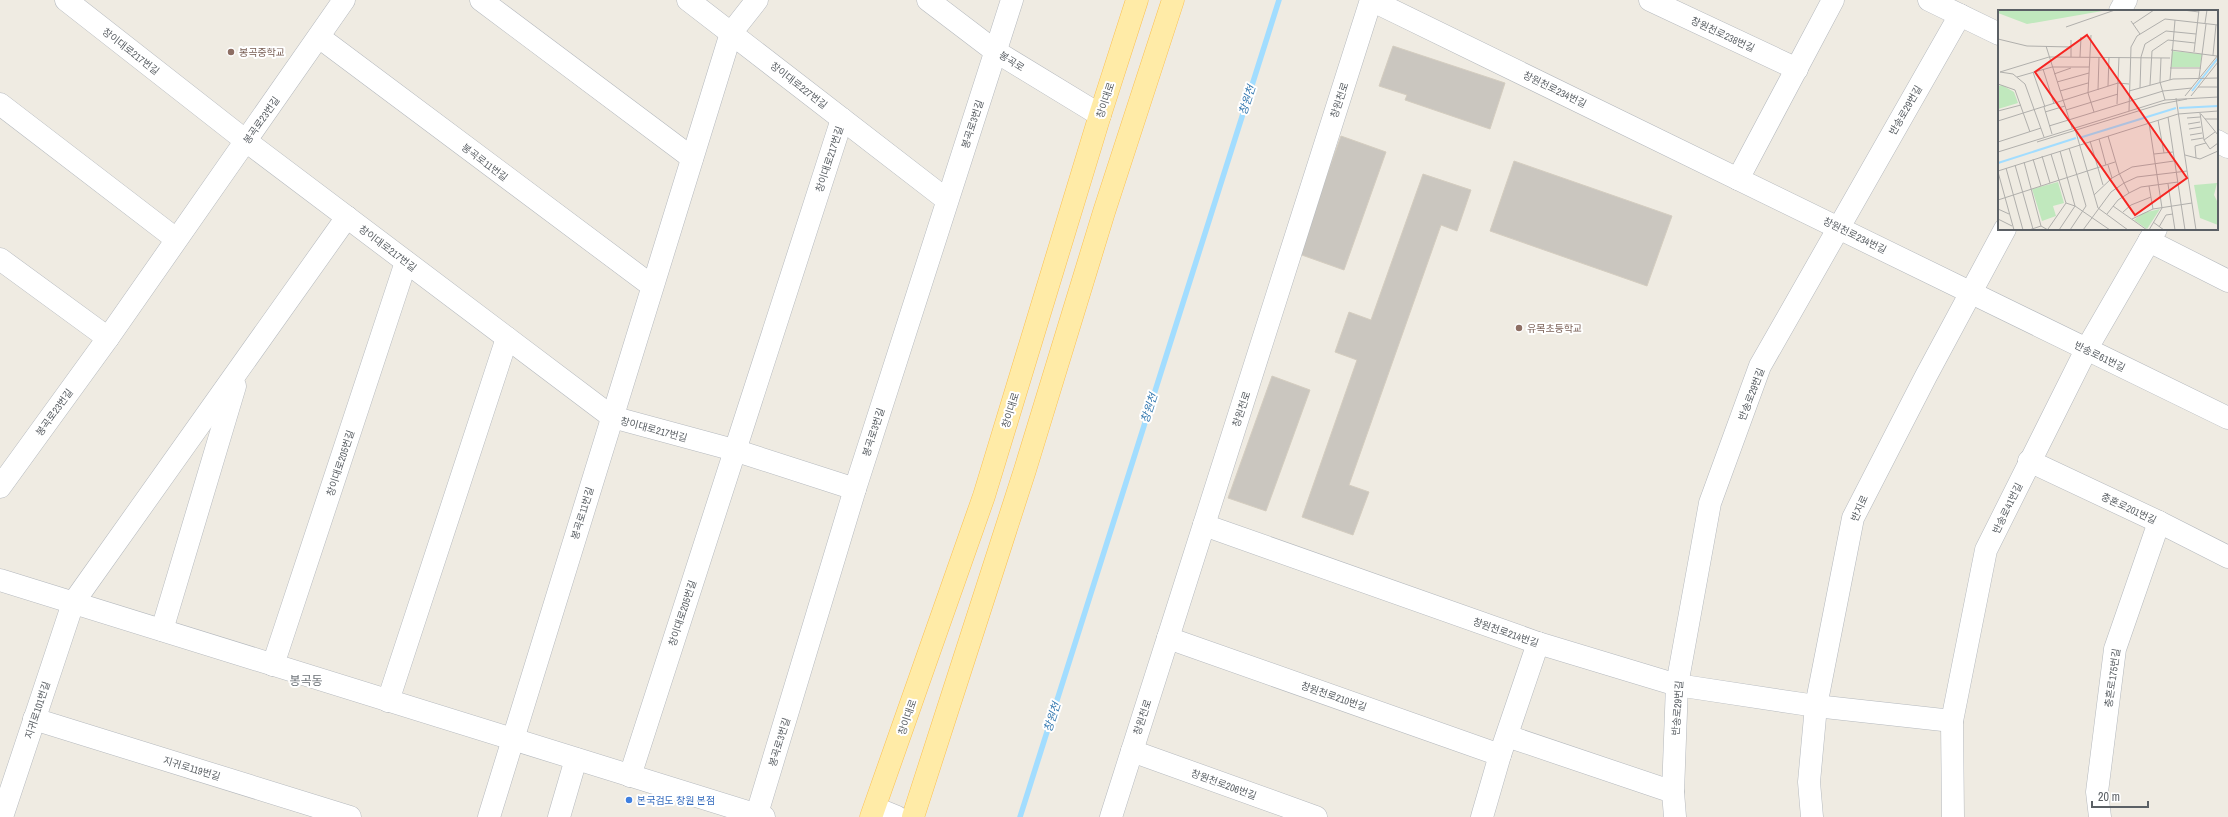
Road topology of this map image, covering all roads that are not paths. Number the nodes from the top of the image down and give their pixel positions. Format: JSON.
{"nodes":[{"id":1,"x":66,"y":0,"type":"edge"},
{"id":2,"x":344,"y":0,"type":"edge"},
{"id":3,"x":481,"y":0,"type":"edge"},
{"id":4,"x":688,"y":0,"type":"edge"},
{"id":5,"x":757,"y":0,"type":"edge"},
{"id":6,"x":928,"y":0,"type":"edge"},
{"id":7,"x":1012,"y":0,"type":"edge"},
{"id":8,"x":1138,"y":0,"type":"edge"},
{"id":9,"x":1173,"y":0,"type":"edge"},
{"id":10,"x":1371,"y":0,"type":"edge"},
{"id":11,"x":1650,"y":0,"type":"edge"},
{"id":12,"x":1833,"y":0,"type":"edge"},
{"id":13,"x":1928,"y":0,"type":"edge"},
{"id":14,"x":2126,"y":0,"type":"edge"},
{"id":15,"x":2121,"y":10,"type":"edge"},
{"id":16,"x":1960,"y":15,"type":"junction"},
{"id":17,"x":731,"y":33,"type":"junction"},
{"id":18,"x":1998,"y":34,"type":"edge"},
{"id":19,"x":319,"y":37,"type":"junction"},
{"id":20,"x":995,"y":51,"type":"junction"},
{"id":21,"x":1797,"y":69,"type":"junction"},
{"id":22,"x":0,"y":104,"type":"edge"},
{"id":23,"x":1100,"y":115,"type":"junction"},
{"id":24,"x":842,"y":119,"type":"junction"},
{"id":25,"x":1129,"y":134,"type":"junction"},
{"id":26,"x":246,"y":142,"type":"junction"},
{"id":27,"x":2218,"y":142,"type":"edge"},
{"id":28,"x":2228,"y":147,"type":"edge"},
{"id":29,"x":692,"y":158,"type":"junction"},
{"id":30,"x":1738,"y":179,"type":"junction"},
{"id":31,"x":947,"y":200,"type":"junction"},
{"id":32,"x":347,"y":217,"type":"junction"},
{"id":33,"x":1838,"y":227,"type":"junction"},
{"id":34,"x":2004,"y":230,"type":"edge"},
{"id":35,"x":2153,"y":235,"type":"edge"},
{"id":36,"x":176,"y":239,"type":"junction"},
{"id":37,"x":406,"y":262,"type":"junction"},
{"id":38,"x":3,"y":266,"type":"edge"},
{"id":39,"x":2228,"y":281,"type":"edge"},
{"id":40,"x":652,"y":286,"type":"junction"},
{"id":41,"x":1972,"y":292,"type":"junction"},
{"id":42,"x":108,"y":338,"type":"junction"},
{"id":43,"x":506,"y":338,"type":"junction"},
{"id":44,"x":2086,"y":350,"type":"junction"},
{"id":45,"x":240,"y":368,"type":"junction"},
{"id":46,"x":612,"y":417,"type":"junction"},
{"id":47,"x":2228,"y":418,"type":"edge"},
{"id":48,"x":734,"y":450,"type":"junction"},
{"id":49,"x":2029,"y":461,"type":"junction"},
{"id":50,"x":0,"y":487,"type":"edge"},
{"id":51,"x":855,"y":489,"type":"junction"},
{"id":52,"x":2159,"y":522,"type":"junction"},
{"id":53,"x":1204,"y":525,"type":"junction"},
{"id":54,"x":2228,"y":557,"type":"edge"},
{"id":55,"x":0,"y":580,"type":"edge"},
{"id":56,"x":73,"y":603,"type":"junction"},
{"id":57,"x":162,"y":630,"type":"junction"},
{"id":58,"x":1168,"y":638,"type":"junction"},
{"id":59,"x":1538,"y":643,"type":"junction"},
{"id":60,"x":274,"y":665,"type":"junction"},
{"id":61,"x":1677,"y":685,"type":"junction"},
{"id":62,"x":388,"y":701,"type":"junction"},
{"id":63,"x":1816,"y":706,"type":"junction"},
{"id":64,"x":34,"y":719,"type":"junction"},
{"id":65,"x":1952,"y":721,"type":"junction"},
{"id":66,"x":513,"y":740,"type":"junction"},
{"id":67,"x":1504,"y":745,"type":"junction"},
{"id":68,"x":1132,"y":751,"type":"junction"},
{"id":69,"x":576,"y":759,"type":"junction"},
{"id":70,"x":630,"y":776,"type":"junction"},
{"id":71,"x":1673,"y":792,"type":"junction"},
{"id":72,"x":873,"y":812,"type":"edge"},
{"id":73,"x":759,"y":816,"type":"edge"},
{"id":74,"x":2,"y":817,"type":"edge"},
{"id":75,"x":350,"y":817,"type":"edge"},
{"id":76,"x":489,"y":817,"type":"edge"},
{"id":77,"x":559,"y":817,"type":"edge"},
{"id":78,"x":898,"y":817,"type":"edge"},
{"id":79,"x":913,"y":817,"type":"edge"},
{"id":80,"x":1111,"y":817,"type":"edge"},
{"id":81,"x":1316,"y":817,"type":"edge"},
{"id":82,"x":1482,"y":817,"type":"edge"},
{"id":83,"x":1675,"y":817,"type":"edge"},
{"id":84,"x":1812,"y":817,"type":"edge"},
{"id":85,"x":1953,"y":817,"type":"edge"},
{"id":86,"x":2100,"y":817,"type":"edge"}],
"edges":[{"from":1,"to":26,"type":"street","name":"창이대로217번길"},
{"from":2,"to":19,"type":"street","name":"봉곡로23번길"},
{"from":3,"to":29,"type":"street"},
{"from":4,"to":17,"type":"street","name":"창이대로227번길"},
{"from":5,"to":17,"type":"street","name":"봉곡로11번길"},
{"from":6,"to":20,"type":"street","name":"봉곡로"},
{"from":7,"to":20,"type":"street","name":"봉곡로3번길"},
{"from":8,"to":23,"type":"main road","name":"창이대로"},
{"from":9,"to":25,"type":"main road"},
{"from":10,"to":30,"type":"street","name":"창원천로234번길"},
{"from":10,"to":53,"type":"street","name":"창원천로"},
{"from":11,"to":21,"type":"street","name":"창원천로238번길"},
{"from":12,"to":21,"type":"street"},
{"from":13,"to":16,"type":"street"},
{"from":14,"to":15,"type":"street"},
{"from":16,"to":18,"type":"street"},
{"from":16,"to":33,"type":"street","name":"반송로29번길"},
{"from":17,"to":24,"type":"street","name":"창이대로227번길"},
{"from":17,"to":29,"type":"street","name":"봉곡로11번길"},
{"from":19,"to":26,"type":"street","name":"봉곡로23번길"},
{"from":19,"to":40,"type":"street","name":"봉곡로11번길"},
{"from":20,"to":23,"type":"street","name":"봉곡로"},
{"from":20,"to":31,"type":"street","name":"봉곡로3번길"},
{"from":21,"to":30,"type":"street"},
{"from":22,"to":36,"type":"street"},
{"from":23,"to":25,"type":"main road"},
{"from":23,"to":72,"type":"main road","name":"창이대로"},
{"from":24,"to":31,"type":"street","name":"창이대로227번길"},
{"from":24,"to":48,"type":"street","name":"창이대로217번길"},
{"from":25,"to":79,"type":"main road"},
{"from":26,"to":32,"type":"street","name":"창이대로217번길"},
{"from":26,"to":36,"type":"street","name":"봉곡로23번길"},
{"from":27,"to":28,"type":"street"},
{"from":29,"to":40,"type":"street","name":"봉곡로11번길"},
{"from":30,"to":33,"type":"street","name":"창원천로234번길"},
{"from":31,"to":51,"type":"street","name":"봉곡로3번길"},
{"from":32,"to":37,"type":"street","name":"창이대로217번길"},
{"from":32,"to":45,"type":"street"},
{"from":33,"to":41,"type":"street","name":"창원천로234번길"},
{"from":33,"to":61,"type":"street","name":"반송로29번길"},
{"from":34,"to":41,"type":"street","name":"반지로"},
{"from":35,"to":39,"type":"street"},
{"from":35,"to":44,"type":"street","name":"반송로41번길"},
{"from":36,"to":42,"type":"street","name":"봉곡로23번길"},
{"from":37,"to":43,"type":"street","name":"창이대로217번길"},
{"from":37,"to":60,"type":"street","name":"창이대로205번길"},
{"from":38,"to":42,"type":"street"},
{"from":40,"to":46,"type":"street","name":"봉곡로11번길"},
{"from":41,"to":44,"type":"street","name":"반송로61번길"},
{"from":41,"to":63,"type":"street","name":"반지로"},
{"from":42,"to":50,"type":"street","name":"봉곡로23번길"},
{"from":43,"to":46,"type":"street","name":"창이대로217번길"},
{"from":43,"to":62,"type":"street"},
{"from":44,"to":47,"type":"street","name":"반송로61번길"},
{"from":44,"to":49,"type":"street","name":"반송로41번길"},
{"from":45,"to":56,"type":"street"},
{"from":45,"to":57,"type":"street"},
{"from":46,"to":48,"type":"street","name":"창이대로217번길"},
{"from":46,"to":66,"type":"street","name":"봉곡로11번길"},
{"from":48,"to":51,"type":"street","name":"창이대로217번길"},
{"from":48,"to":70,"type":"street","name":"창이대로205번길"},
{"from":49,"to":52,"type":"street","name":"충혼로201번길"},
{"from":49,"to":65,"type":"street","name":"반송로41번길"},
{"from":51,"to":73,"type":"street","name":"봉곡로3번길"},
{"from":52,"to":54,"type":"street","name":"충혼로201번길"},
{"from":52,"to":86,"type":"street","name":"충혼로175번길"},
{"from":53,"to":58,"type":"street","name":"창원천로"},
{"from":53,"to":59,"type":"street","name":"창원천로214번길"},
{"from":55,"to":56,"type":"street"},
{"from":56,"to":57,"type":"street"},
{"from":56,"to":64,"type":"street","name":"지귀로101번길"},
{"from":57,"to":60,"type":"street"},
{"from":58,"to":67,"type":"street","name":"창원천로210번길"},
{"from":58,"to":68,"type":"street","name":"창원천로"},
{"from":59,"to":61,"type":"street","name":"창원천로214번길"},
{"from":59,"to":67,"type":"street"},
{"from":60,"to":62,"type":"street"},
{"from":61,"to":63,"type":"street","name":"창원천로214번길"},
{"from":61,"to":71,"type":"street","name":"반송로29번길"},
{"from":62,"to":66,"type":"street"},
{"from":63,"to":65,"type":"street","name":"창원천로214번길"},
{"from":63,"to":84,"type":"street","name":"반지로"},
{"from":64,"to":74,"type":"street","name":"지귀로101번길"},
{"from":64,"to":75,"type":"street","name":"지귀로119번길"},
{"from":65,"to":85,"type":"street","name":"반송로41번길"},
{"from":66,"to":69,"type":"street"},
{"from":66,"to":76,"type":"street"},
{"from":67,"to":71,"type":"street","name":"창원천로210번길"},
{"from":67,"to":82,"type":"street"},
{"from":68,"to":80,"type":"street","name":"창원천로"},
{"from":68,"to":81,"type":"street","name":"창원천로206번길"},
{"from":69,"to":70,"type":"street"},
{"from":69,"to":77,"type":"street"},
{"from":70,"to":73,"type":"street"},
{"from":71,"to":83,"type":"street","name":"반송로29번길"},
{"from":72,"to":78,"type":"street"}]}
